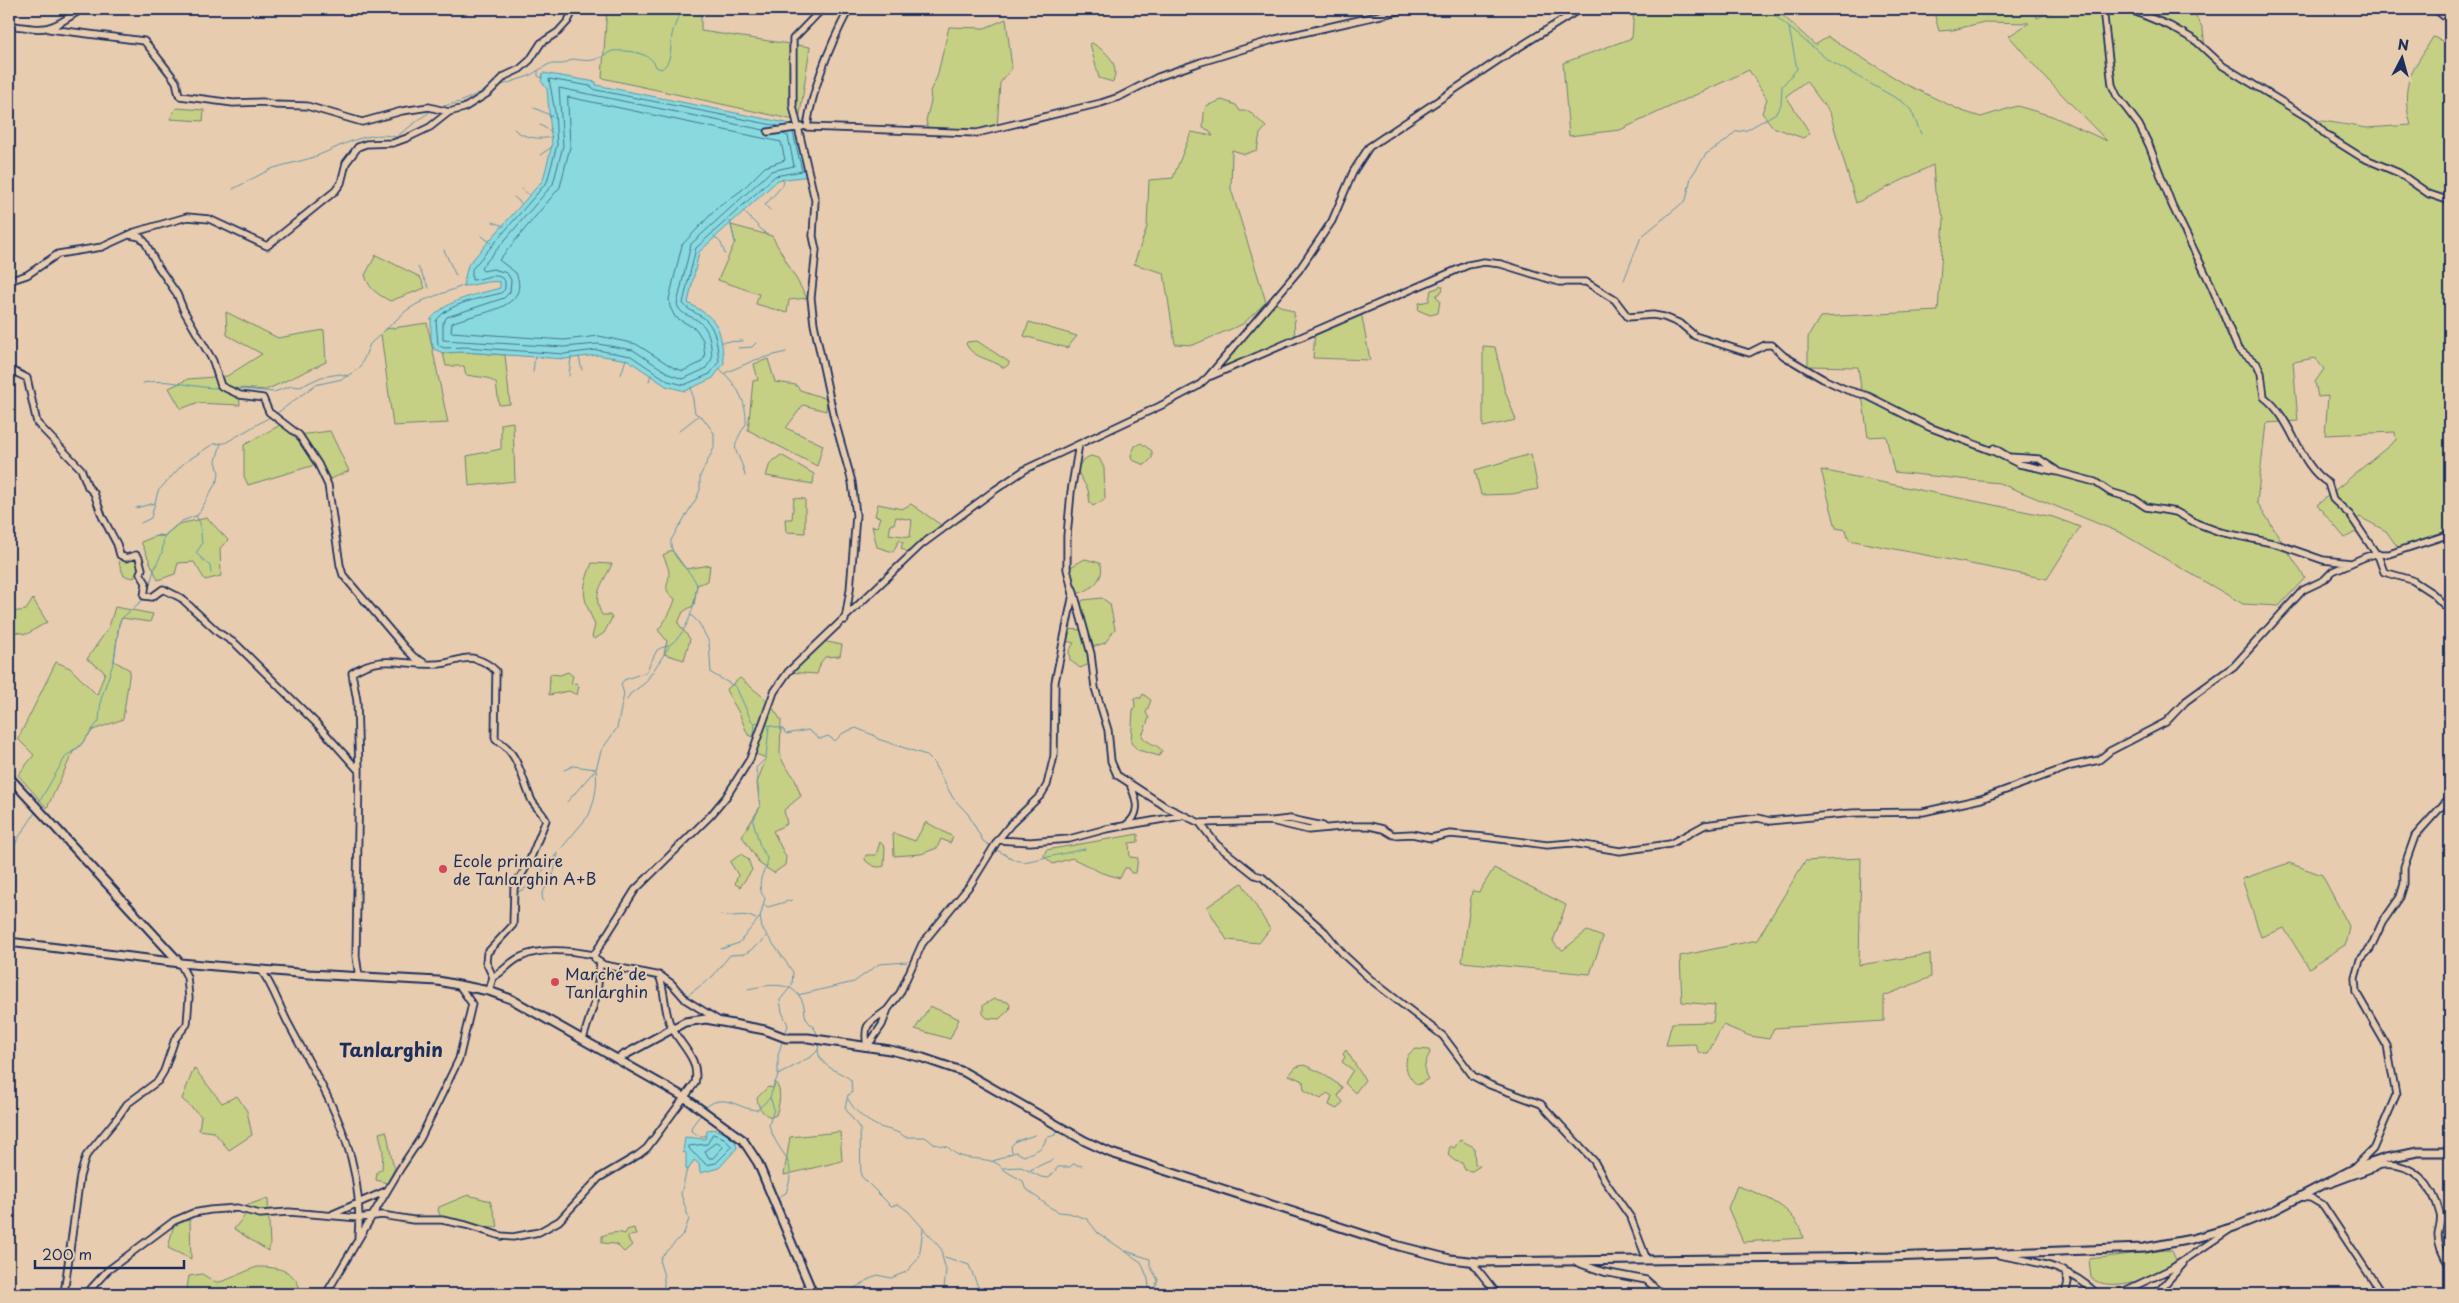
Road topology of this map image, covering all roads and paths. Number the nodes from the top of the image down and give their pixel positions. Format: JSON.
{"nodes":[{"id":1,"x":82,"y":9,"type":"edge"},
{"id":2,"x":574,"y":9,"type":"edge"},
{"id":3,"x":822,"y":9,"type":"edge"},
{"id":4,"x":849,"y":9,"type":"edge"},
{"id":5,"x":1407,"y":9,"type":"edge"},
{"id":6,"x":1580,"y":9,"type":"edge"},
{"id":7,"x":2103,"y":9,"type":"edge"},
{"id":8,"x":2129,"y":9,"type":"edge"},
{"id":9,"x":2435,"y":9,"type":"edge"},
{"id":10,"x":2450,"y":20,"type":"edge"},
{"id":11,"x":9,"y":25,"type":"edge"},
{"id":12,"x":49,"y":29,"type":"junction"},
{"id":13,"x":450,"y":112,"type":"junction"},
{"id":14,"x":799,"y":128,"type":"junction"},
{"id":15,"x":807,"y":128,"type":"junction"},
{"id":16,"x":768,"y":132,"type":"dead end"},
{"id":17,"x":2450,"y":201,"type":"edge"},
{"id":18,"x":128,"y":236,"type":"junction"},
{"id":19,"x":9,"y":281,"type":"edge"},
{"id":20,"x":9,"y":369,"type":"edge"},
{"id":21,"x":1208,"y":377,"type":"junction"},
{"id":22,"x":1079,"y":444,"type":"junction"},
{"id":23,"x":1984,"y":448,"type":"junction"},
{"id":24,"x":2058,"y":472,"type":"junction"},
{"id":25,"x":2450,"y":534,"type":"edge"},
{"id":26,"x":2375,"y":554,"type":"junction"},
{"id":27,"x":2353,"y":563,"type":"junction"},
{"id":28,"x":1073,"y":589,"type":"junction"},
{"id":29,"x":2450,"y":611,"type":"edge"},
{"id":30,"x":844,"y":620,"type":"junction"},
{"id":31,"x":427,"y":663,"type":"junction"},
{"id":32,"x":359,"y":770,"type":"junction"},
{"id":33,"x":9,"y":777,"type":"edge"},
{"id":34,"x":1130,"y":785,"type":"junction"},
{"id":35,"x":2450,"y":797,"type":"edge"},
{"id":36,"x":1183,"y":816,"type":"junction"},
{"id":37,"x":1200,"y":823,"type":"junction"},
{"id":38,"x":1124,"y":827,"type":"junction"},
{"id":39,"x":998,"y":840,"type":"junction"},
{"id":40,"x":9,"y":942,"type":"edge"},
{"id":41,"x":594,"y":955,"type":"junction"},
{"id":42,"x":180,"y":963,"type":"junction"},
{"id":43,"x":600,"y":963,"type":"junction"},
{"id":44,"x":261,"y":970,"type":"junction"},
{"id":45,"x":659,"y":975,"type":"junction"},
{"id":46,"x":359,"y":977,"type":"junction"},
{"id":47,"x":493,"y":977,"type":"junction"},
{"id":48,"x":459,"y":984,"type":"junction"},
{"id":49,"x":489,"y":991,"type":"junction"},
{"id":50,"x":888,"y":1009,"type":"junction"},
{"id":51,"x":719,"y":1020,"type":"junction"},
{"id":52,"x":673,"y":1029,"type":"junction"},
{"id":53,"x":583,"y":1039,"type":"junction"},
{"id":54,"x":867,"y":1047,"type":"junction"},
{"id":55,"x":619,"y":1058,"type":"junction"},
{"id":56,"x":684,"y":1097,"type":"junction"},
{"id":57,"x":2450,"y":1152,"type":"edge"},
{"id":58,"x":2375,"y":1162,"type":"junction"},
{"id":59,"x":2390,"y":1164,"type":"junction"},
{"id":60,"x":2353,"y":1169,"type":"junction"},
{"id":61,"x":2318,"y":1188,"type":"junction"},
{"id":62,"x":388,"y":1190,"type":"junction"},
{"id":63,"x":2301,"y":1196,"type":"junction"},
{"id":64,"x":358,"y":1203,"type":"junction"},
{"id":65,"x":328,"y":1215,"type":"junction"},
{"id":66,"x":373,"y":1215,"type":"junction"},
{"id":67,"x":359,"y":1218,"type":"junction"},
{"id":68,"x":2234,"y":1227,"type":"junction"},
{"id":69,"x":358,"y":1240,"type":"junction"},
{"id":70,"x":1990,"y":1253,"type":"junction"},
{"id":71,"x":2193,"y":1255,"type":"junction"},
{"id":72,"x":1647,"y":1260,"type":"junction"},
{"id":73,"x":1471,"y":1261,"type":"junction"},
{"id":74,"x":1570,"y":1261,"type":"junction"},
{"id":75,"x":2450,"y":1266,"type":"edge"},
{"id":76,"x":2064,"y":1270,"type":"junction"},
{"id":77,"x":64,"y":1294,"type":"edge"},
{"id":78,"x":86,"y":1294,"type":"edge"},
{"id":79,"x":326,"y":1294,"type":"edge"},
{"id":80,"x":813,"y":1294,"type":"edge"},
{"id":81,"x":1497,"y":1294,"type":"edge"},
{"id":82,"x":1662,"y":1294,"type":"edge"},
{"id":83,"x":2065,"y":1294,"type":"edge"},
{"id":84,"x":2097,"y":1294,"type":"edge"},
{"id":85,"x":2118,"y":1294,"type":"edge"},
{"id":86,"x":2156,"y":1294,"type":"edge"},
{"id":87,"x":2382,"y":1294,"type":"edge"}],
"edges":[{"from":1,"to":12,"type":"street"},
{"from":2,"to":13,"type":"street"},
{"from":3,"to":14,"type":"street"},
{"from":4,"to":15,"type":"street"},
{"from":5,"to":15,"type":"street"},
{"from":6,"to":21,"type":"street"},
{"from":7,"to":26,"type":"street"},
{"from":8,"to":17,"type":"street"},
{"from":9,"to":10,"type":"street"},
{"from":11,"to":12,"type":"street"},
{"from":12,"to":13,"type":"street"},
{"from":13,"to":18,"type":"street"},
{"from":14,"to":15,"type":"street"},
{"from":14,"to":16,"type":"street"},
{"from":14,"to":30,"type":"street"},
{"from":18,"to":19,"type":"street"},
{"from":18,"to":31,"type":"street"},
{"from":20,"to":32,"type":"street"},
{"from":21,"to":22,"type":"street"},
{"from":21,"to":23,"type":"street"},
{"from":22,"to":28,"type":"street"},
{"from":22,"to":30,"type":"street"},
{"from":23,"to":24,"type":"street"},
{"from":23,"to":24,"type":"street"},
{"from":24,"to":27,"type":"street"},
{"from":25,"to":26,"type":"street"},
{"from":26,"to":27,"type":"street"},
{"from":26,"to":29,"type":"street"},
{"from":27,"to":37,"type":"street"},
{"from":28,"to":34,"type":"street"},
{"from":28,"to":39,"type":"street"},
{"from":30,"to":41,"type":"street"},
{"from":31,"to":32,"type":"street"},
{"from":31,"to":47,"type":"street"},
{"from":32,"to":46,"type":"street"},
{"from":33,"to":42,"type":"street"},
{"from":34,"to":36,"type":"street"},
{"from":34,"to":38,"type":"street"},
{"from":35,"to":60,"type":"street"},
{"from":36,"to":37,"type":"street"},
{"from":36,"to":38,"type":"street"},
{"from":37,"to":72,"type":"street"},
{"from":38,"to":39,"type":"street"},
{"from":39,"to":50,"type":"street"},
{"from":40,"to":42,"type":"street"},
{"from":41,"to":43,"type":"street"},
{"from":41,"to":47,"type":"street"},
{"from":42,"to":44,"type":"street"},
{"from":42,"to":77,"type":"street"},
{"from":43,"to":45,"type":"street"},
{"from":43,"to":53,"type":"street"},
{"from":44,"to":46,"type":"street"},
{"from":44,"to":64,"type":"street"},
{"from":45,"to":51,"type":"street"},
{"from":45,"to":52,"type":"street"},
{"from":46,"to":48,"type":"street"},
{"from":47,"to":49,"type":"street"},
{"from":48,"to":49,"type":"street"},
{"from":48,"to":62,"type":"street"},
{"from":49,"to":53,"type":"street"},
{"from":50,"to":54,"type":"street"},
{"from":50,"to":54,"type":"street"},
{"from":51,"to":52,"type":"street"},
{"from":51,"to":54,"type":"street"},
{"from":52,"to":55,"type":"street"},
{"from":52,"to":56,"type":"street"},
{"from":53,"to":55,"type":"street"},
{"from":54,"to":73,"type":"street"},
{"from":55,"to":56,"type":"street"},
{"from":56,"to":66,"type":"street"},
{"from":56,"to":80,"type":"street"},
{"from":57,"to":58,"type":"street"},
{"from":58,"to":59,"type":"street"},
{"from":58,"to":60,"type":"street"},
{"from":59,"to":61,"type":"street"},
{"from":59,"to":75,"type":"street"},
{"from":60,"to":61,"type":"street"},
{"from":61,"to":63,"type":"street"},
{"from":62,"to":64,"type":"street"},
{"from":62,"to":66,"type":"street"},
{"from":63,"to":68,"type":"street"},
{"from":63,"to":87,"type":"street"},
{"from":64,"to":65,"type":"street"},
{"from":64,"to":67,"type":"street"},
{"from":65,"to":67,"type":"street"},
{"from":65,"to":78,"type":"street"},
{"from":66,"to":67,"type":"street"},
{"from":66,"to":69,"type":"street"},
{"from":67,"to":69,"type":"street"},
{"from":68,"to":70,"type":"street"},
{"from":68,"to":71,"type":"street"},
{"from":69,"to":79,"type":"street"},
{"from":70,"to":72,"type":"street"},
{"from":70,"to":76,"type":"street"},
{"from":71,"to":85,"type":"street"},
{"from":71,"to":86,"type":"street"},
{"from":72,"to":74,"type":"street"},
{"from":73,"to":74,"type":"street"},
{"from":73,"to":81,"type":"street"},
{"from":74,"to":82,"type":"street"},
{"from":76,"to":83,"type":"street"},
{"from":76,"to":84,"type":"street"}]}
